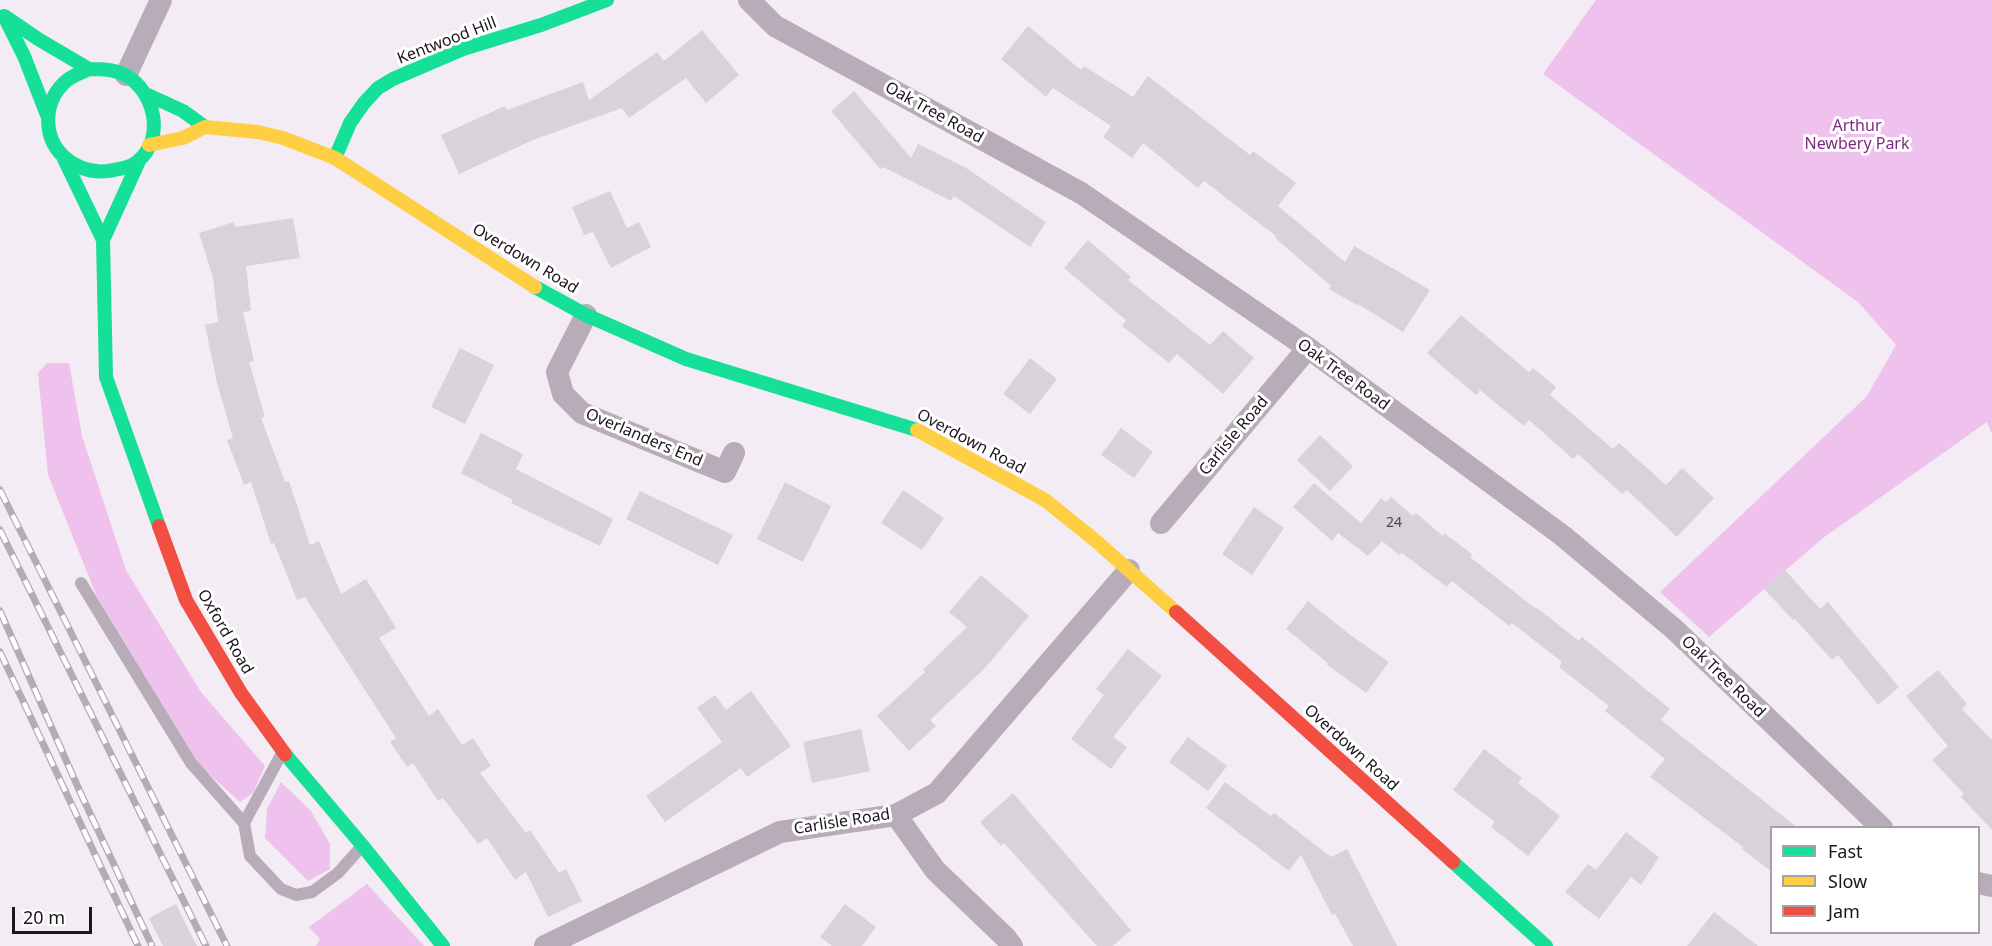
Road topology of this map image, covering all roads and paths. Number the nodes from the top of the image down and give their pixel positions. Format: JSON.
{"nodes":[{"id":1,"x":161,"y":0,"type":"edge"},
{"id":2,"x":606,"y":0,"type":"edge"},
{"id":3,"x":748,"y":0,"type":"edge"},
{"id":4,"x":2,"y":14,"type":"edge"},
{"id":5,"x":89,"y":69,"type":"junction"},
{"id":6,"x":126,"y":75,"type":"junction"},
{"id":7,"x":148,"y":95,"type":"junction"},
{"id":8,"x":47,"y":115,"type":"junction"},
{"id":9,"x":205,"y":127,"type":"junction"},
{"id":10,"x":149,"y":145,"type":"junction"},
{"id":11,"x":335,"y":158,"type":"junction"},
{"id":12,"x":64,"y":159,"type":"junction"},
{"id":13,"x":139,"y":161,"type":"junction"},
{"id":14,"x":103,"y":240,"type":"junction"},
{"id":15,"x":586,"y":315,"type":"junction"},
{"id":16,"x":1308,"y":348,"type":"junction"},
{"id":17,"x":734,"y":453,"type":"dead end"},
{"id":18,"x":1161,"y":523,"type":"dead end"},
{"id":19,"x":1129,"y":570,"type":"junction"},
{"id":20,"x":81,"y":583,"type":"dead end"},
{"id":21,"x":283,"y":752,"type":"junction"},
{"id":22,"x":896,"y":815,"type":"junction"},
{"id":23,"x":244,"y":823,"type":"junction"},
{"id":24,"x":1880,"y":826,"type":"edge"},
{"id":25,"x":362,"y":845,"type":"junction"},
{"id":26,"x":444,"y":946,"type":"edge"},
{"id":27,"x":545,"y":946,"type":"edge"},
{"id":28,"x":1012,"y":946,"type":"edge"},
{"id":29,"x":1546,"y":946,"type":"edge"}],
"edges":[{"from":1,"to":6,"type":"street"},
{"from":2,"to":11,"type":"street","name":"Kentwood Hill"},
{"from":3,"to":16,"type":"street","name":"Oak Tree Road"},
{"from":4,"to":5,"type":"street"},
{"from":4,"to":8,"type":"street"},
{"from":5,"to":6,"type":"street"},
{"from":5,"to":8,"type":"street"},
{"from":6,"to":7,"type":"street"},
{"from":7,"to":9,"type":"street","name":"Overdown Road"},
{"from":7,"to":10,"type":"street"},
{"from":8,"to":12,"type":"street"},
{"from":9,"to":10,"type":"street","name":"Overdown Road"},
{"from":9,"to":11,"type":"street","name":"Overdown Road"},
{"from":10,"to":13,"type":"street"},
{"from":11,"to":15,"type":"street","name":"Overdown Road"},
{"from":12,"to":13,"type":"street"},
{"from":12,"to":14,"type":"street","name":"Oxford Road"},
{"from":13,"to":14,"type":"street","name":"Oxford Road"},
{"from":14,"to":21,"type":"street","name":"Oxford Road"},
{"from":15,"to":17,"type":"street","name":"Overlanders End"},
{"from":15,"to":19,"type":"street","name":"Overdown Road"},
{"from":16,"to":18,"type":"street","name":"Carlisle Road"},
{"from":16,"to":24,"type":"street","name":"Oak Tree Road"},
{"from":19,"to":22,"type":"street","name":"Carlisle Road"},
{"from":19,"to":29,"type":"street","name":"Overdown Road"},
{"from":20,"to":23,"type":"lane"},
{"from":21,"to":23,"type":"lane"},
{"from":21,"to":25,"type":"street","name":"Oxford Road"},
{"from":22,"to":27,"type":"street","name":"Carlisle Road"},
{"from":22,"to":28,"type":"street"},
{"from":23,"to":25,"type":"lane"},
{"from":25,"to":26,"type":"street","name":"Oxford Road"}]}
